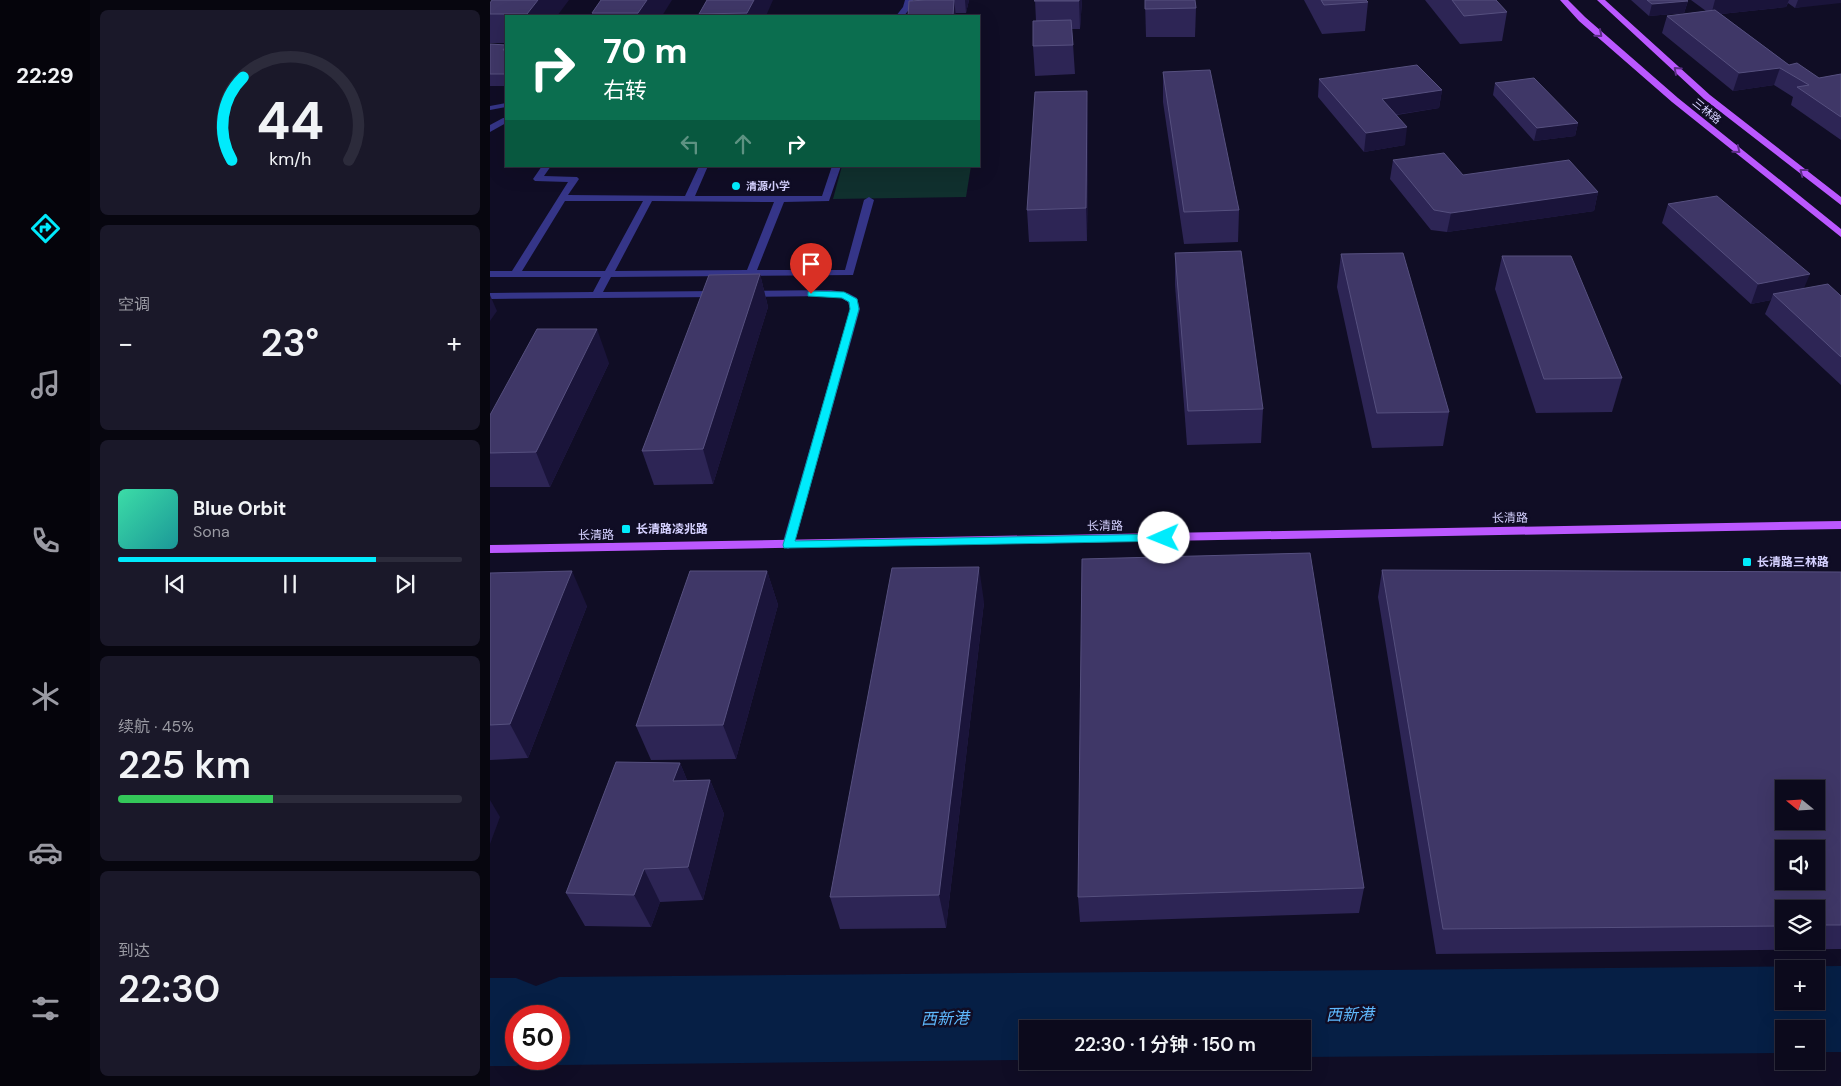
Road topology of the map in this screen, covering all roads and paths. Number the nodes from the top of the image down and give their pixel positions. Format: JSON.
{"nodes":[{"id":1,"x":909,"y":0,"type":"edge"},
{"id":2,"x":1564,"y":0,"type":"edge"},
{"id":3,"x":1601,"y":0,"type":"edge"},
{"id":4,"x":901,"y":15,"type":"edge"},
{"id":5,"x":505,"y":105,"type":"edge"},
{"id":6,"x":490,"y":108,"type":"edge"},
{"id":7,"x":505,"y":121,"type":"edge"},
{"id":8,"x":490,"y":129,"type":"edge"},
{"id":9,"x":546,"y":167,"type":"edge"},
{"id":10,"x":704,"y":167,"type":"edge"},
{"id":11,"x":837,"y":167,"type":"edge"},
{"id":12,"x":563,"y":198,"type":"junction"},
{"id":13,"x":649,"y":198,"type":"junction"},
{"id":14,"x":689,"y":198,"type":"junction"},
{"id":15,"x":780,"y":199,"type":"junction"},
{"id":16,"x":869,"y":200,"type":"dead end"},
{"id":17,"x":1841,"y":202,"type":"edge"},
{"id":18,"x":1841,"y":234,"type":"edge"},
{"id":19,"x":751,"y":273,"type":"junction"},
{"id":20,"x":490,"y":274,"type":"edge"},
{"id":21,"x":515,"y":274,"type":"junction"},
{"id":22,"x":608,"y":274,"type":"junction"},
{"id":23,"x":490,"y":296,"type":"edge"},
{"id":24,"x":596,"y":296,"type":"junction"},
{"id":25,"x":1841,"y":525,"type":"edge"},
{"id":26,"x":788,"y":545,"type":"junction"},
{"id":27,"x":490,"y":549,"type":"edge"}],
"edges":[{"from":1,"to":4,"type":"street"},
{"from":2,"to":18,"type":"main road","name":"三林路","one_way":true},
{"from":17,"to":3,"type":"main road","name":"三林路","one_way":true},
{"from":5,"to":6,"type":"street"},
{"from":7,"to":8,"type":"street"},
{"from":9,"to":12,"type":"street"},
{"from":10,"to":14,"type":"street"},
{"from":11,"to":15,"type":"street"},
{"from":12,"to":13,"type":"street"},
{"from":12,"to":21,"type":"street"},
{"from":13,"to":14,"type":"street"},
{"from":13,"to":22,"type":"street"},
{"from":14,"to":15,"type":"street"},
{"from":15,"to":19,"type":"street"},
{"from":16,"to":19,"type":"street"},
{"from":19,"to":22,"type":"street"},
{"from":20,"to":21,"type":"street"},
{"from":21,"to":22,"type":"street"},
{"from":22,"to":24,"type":"street"},
{"from":23,"to":24,"type":"street"},
{"from":24,"to":26,"type":"street"},
{"from":25,"to":26,"type":"main road","name":"长清路"},
{"from":26,"to":27,"type":"main road","name":"长清路"}]}
